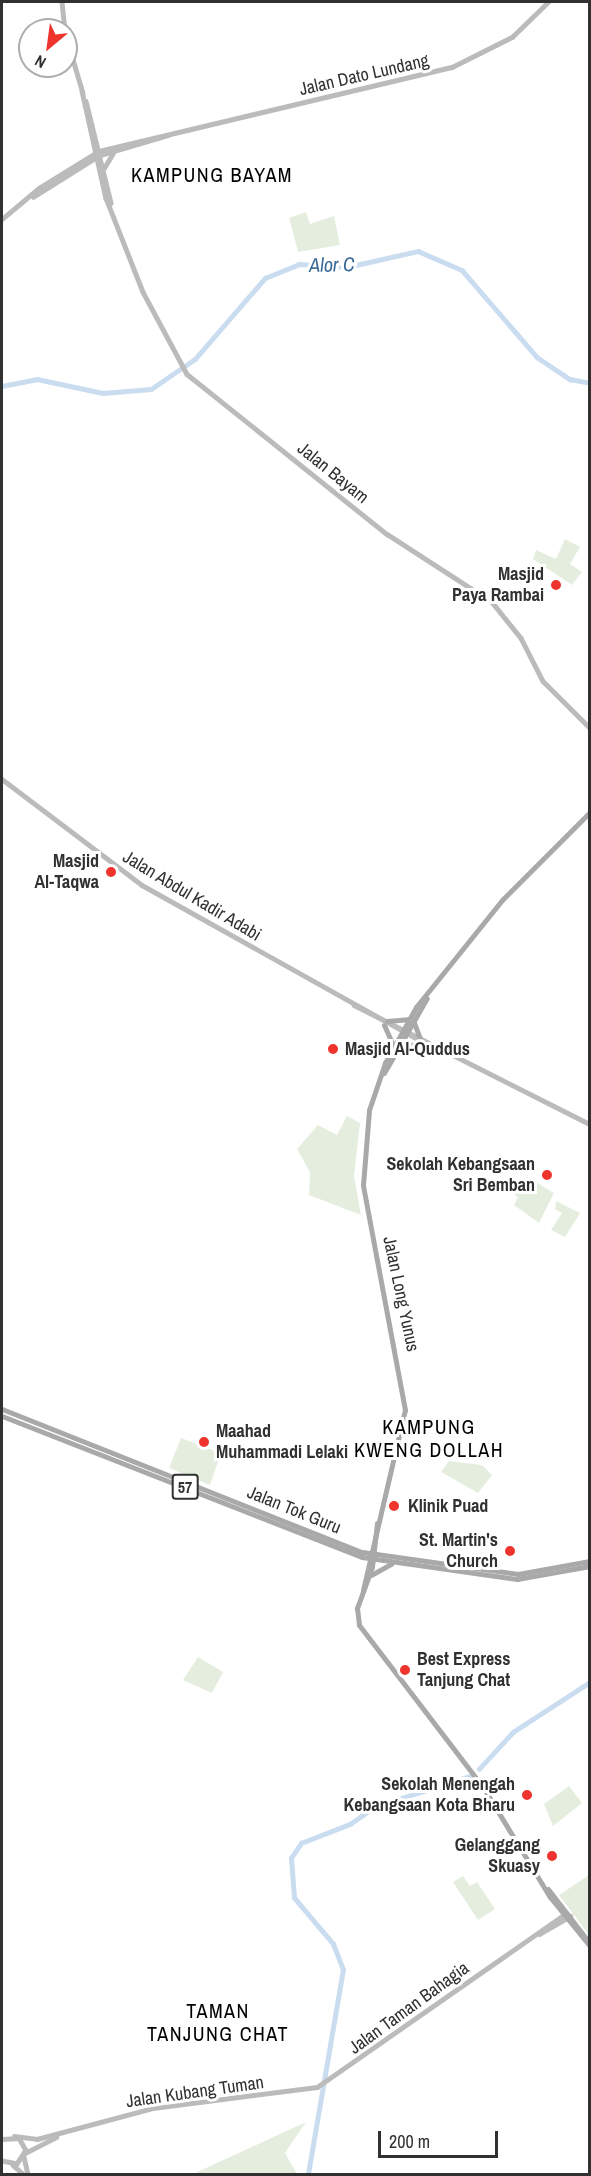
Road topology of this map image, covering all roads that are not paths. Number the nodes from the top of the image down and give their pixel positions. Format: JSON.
{"nodes":[{"id":1,"x":62,"y":2,"type":"edge"},
{"id":2,"x":548,"y":2,"type":"edge"},
{"id":3,"x":64,"y":18,"type":"edge"},
{"id":4,"x":78,"y":77,"type":"edge"},
{"id":5,"x":82,"y":91,"type":"junction"},
{"id":6,"x":95,"y":131,"type":"junction"},
{"id":7,"x":92,"y":146,"type":"junction"},
{"id":8,"x":116,"y":148,"type":"junction"},
{"id":9,"x":97,"y":155,"type":"junction"},
{"id":10,"x":80,"y":164,"type":"junction"},
{"id":11,"x":102,"y":178,"type":"junction"},
{"id":12,"x":2,"y":219,"type":"edge"},
{"id":13,"x":588,"y":726,"type":"edge"},
{"id":14,"x":2,"y":779,"type":"edge"},
{"id":15,"x":590,"y":812,"type":"edge"},
{"id":16,"x":412,"y":1017,"type":"junction"},
{"id":17,"x":385,"y":1023,"type":"junction"},
{"id":18,"x":404,"y":1033,"type":"junction"},
{"id":19,"x":419,"y":1041,"type":"junction"},
{"id":20,"x":393,"y":1054,"type":"junction"},
{"id":21,"x":590,"y":1124,"type":"edge"},
{"id":22,"x":2,"y":1409,"type":"edge"},
{"id":23,"x":2,"y":1416,"type":"edge"},
{"id":24,"x":96,"y":1443,"type":"junction"},
{"id":25,"x":106,"y":1455,"type":"junction"},
{"id":26,"x":375,"y":1534,"type":"junction"},
{"id":27,"x":351,"y":1551,"type":"junction"},
{"id":28,"x":372,"y":1557,"type":"junction"},
{"id":29,"x":393,"y":1561,"type":"junction"},
{"id":30,"x":590,"y":1561,"type":"edge"},
{"id":31,"x":590,"y":1566,"type":"edge"},
{"id":32,"x":368,"y":1576,"type":"junction"},
{"id":33,"x":567,"y":1916,"type":"junction"},
{"id":34,"x":590,"y":1946,"type":"edge"},
{"id":35,"x":293,"y":2093,"type":"joint"},
{"id":36,"x":67,"y":2132,"type":"junction"},
{"id":37,"x":14,"y":2136,"type":"junction"},
{"id":38,"x":2,"y":2139,"type":"edge"},
{"id":39,"x":25,"y":2155,"type":"junction"},
{"id":40,"x":2,"y":2162,"type":"edge"},
{"id":41,"x":13,"y":2165,"type":"junction"},
{"id":42,"x":23,"y":2175,"type":"edge"},
{"id":43,"x":28,"y":2175,"type":"edge"}],
"edges":[{"from":1,"to":3,"type":"main road"},
{"from":2,"to":8,"type":"main road","name":"Jalan Dato Lundang"},
{"from":4,"to":5,"type":"main road"},
{"from":5,"to":6,"type":"main road"},
{"from":5,"to":7,"type":"main road"},
{"from":6,"to":8,"type":"main road"},
{"from":6,"to":9,"type":"main road"},
{"from":7,"to":9,"type":"main road"},
{"from":7,"to":10,"type":"main road"},
{"from":8,"to":9,"type":"main road","name":"Jalan Dato Lundang"},
{"from":8,"to":11,"type":"main road"},
{"from":9,"to":10,"type":"main road","name":"Jalan Dato Lundang"},
{"from":9,"to":11,"type":"main road","name":"Jalan Bayam"},
{"from":10,"to":11,"type":"main road"},
{"from":10,"to":12,"type":"main road","name":"Jalan Dato Lundang"},
{"from":11,"to":13,"type":"main road","name":"Jalan Bayam"},
{"from":14,"to":17,"type":"main road","name":"Jalan Abdul Kadir Adabi"},
{"from":15,"to":16,"type":"main road","name":"Jalan Long Yunus"},
{"from":16,"to":17,"type":"main road"},
{"from":16,"to":18,"type":"main road","name":"Jalan Long Yunus"},
{"from":16,"to":19,"type":"main road"},
{"from":17,"to":18,"type":"main road","name":"Jalan Abdul Kadir Adabi"},
{"from":17,"to":20,"type":"main road"},
{"from":18,"to":19,"type":"main road","name":"Jalan Abdul Kadir Adabi"},
{"from":18,"to":20,"type":"main road","name":"Jalan Long Yunus"},
{"from":19,"to":20,"type":"main road"},
{"from":19,"to":21,"type":"main road","name":"Jalan Abdul Kadir Adabi"},
{"from":20,"to":26,"type":"main road","name":"Jalan Long Yunus"},
{"from":22,"to":24,"type":"main road","name":"Jalan Tok Guru","number":"57"},
{"from":23,"to":25,"type":"main road","name":"Jalan Tok Guru","number":"57"},
{"from":24,"to":25,"type":"main road"},
{"from":24,"to":27,"type":"main road","name":"Jalan Tok Guru","number":"57"},
{"from":25,"to":27,"type":"main road","name":"Jalan Tok Guru","number":"57"},
{"from":26,"to":27,"type":"main road"},
{"from":26,"to":28,"type":"main road","name":"Jalan Long Yunus"},
{"from":26,"to":29,"type":"main road"},
{"from":27,"to":28,"type":"main road","name":"Jalan Tok Guru","number":"57"},
{"from":27,"to":32,"type":"main road"},
{"from":28,"to":29,"type":"main road","name":"Jalan Tok Guru","number":"57"},
{"from":28,"to":32,"type":"main road","name":"Jalan Long Yunus"},
{"from":29,"to":30,"type":"main road","name":"Jalan Tok Guru","number":"57"},
{"from":29,"to":31,"type":"main road","name":"Jalan Tok Guru","number":"57"},
{"from":29,"to":32,"type":"main road"},
{"from":32,"to":33,"type":"main road","name":"Jalan Long Yunus"},
{"from":33,"to":34,"type":"main road","name":"Jalan Long Yunus"},
{"from":33,"to":35,"type":"main road","name":"Jalan Taman Bahagia"},
{"from":35,"to":36,"type":"main road","name":"Jalan Kubang Tuman"},
{"from":36,"to":37,"type":"main road","name":"Jalan Kubang Tuman"},
{"from":36,"to":39,"type":"main road","name":"Jalan Kubang Tuman"},
{"from":37,"to":38,"type":"main road","name":"Jalan Kubang Tuman"},
{"from":37,"to":39,"type":"main road"},
{"from":39,"to":41,"type":"main road","name":"Jalan Kubang Tuman"},
{"from":39,"to":43,"type":"main road"},
{"from":40,"to":41,"type":"main road"},
{"from":41,"to":42,"type":"main road"}]}
